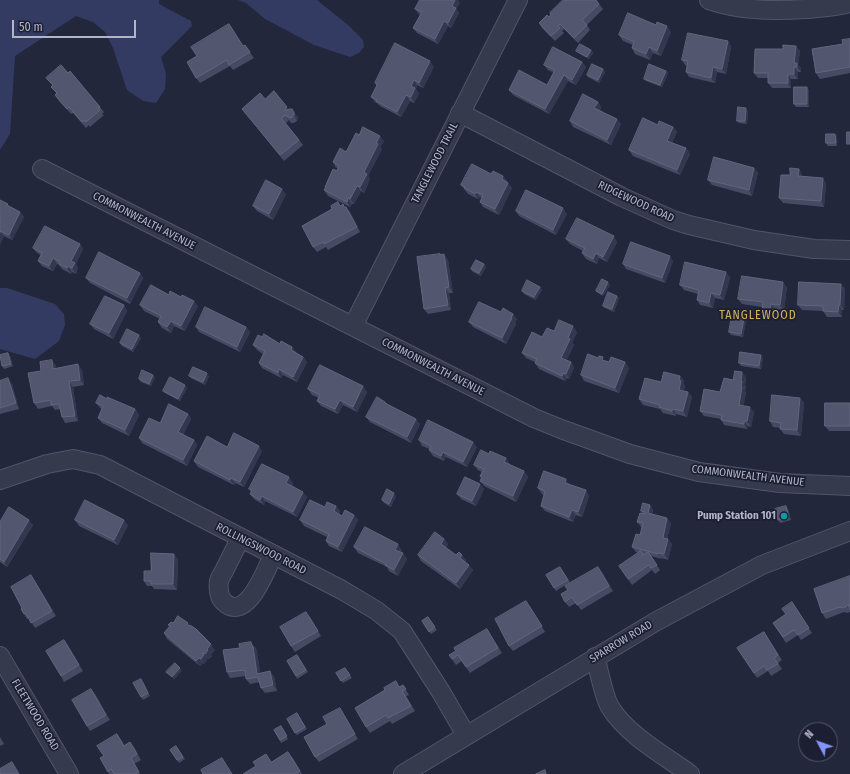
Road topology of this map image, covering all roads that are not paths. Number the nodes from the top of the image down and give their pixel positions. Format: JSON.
{"nodes":[{"id":1,"x":518,"y":0,"type":"edge"},
{"id":2,"x":709,"y":0,"type":"edge"},
{"id":3,"x":850,"y":3,"type":"edge"},
{"id":4,"x":460,"y":113,"type":"junction"},
{"id":5,"x":42,"y":169,"type":"dead end"},
{"id":6,"x":850,"y":250,"type":"edge"},
{"id":7,"x":353,"y":326,"type":"junction"},
{"id":8,"x":0,"y":480,"type":"edge"},
{"id":9,"x":850,"y":486,"type":"edge"},
{"id":10,"x":850,"y":531,"type":"edge"},
{"id":11,"x":240,"y":539,"type":"junction"},
{"id":12,"x":273,"y":555,"type":"junction"},
{"id":13,"x":0,"y":656,"type":"edge"},
{"id":14,"x":595,"y":657,"type":"junction"},
{"id":15,"x":466,"y":735,"type":"junction"},
{"id":16,"x":69,"y":774,"type":"edge"},
{"id":17,"x":403,"y":774,"type":"edge"},
{"id":18,"x":690,"y":774,"type":"edge"}],
"edges":[{"from":1,"to":4,"type":"street","name":"TANGLEWOOD TRAIL"},
{"from":2,"to":3,"type":"street"},
{"from":4,"to":6,"type":"street","name":"RIDGEWOOD ROAD"},
{"from":4,"to":7,"type":"street","name":"TANGLEWOOD TRAIL"},
{"from":5,"to":7,"type":"street","name":"COMMONWEALTH AVENUE"},
{"from":7,"to":9,"type":"street","name":"COMMONWEALTH AVENUE"},
{"from":8,"to":11,"type":"street","name":"ROLLINGSWOOD ROAD"},
{"from":10,"to":14,"type":"street","name":"SPARROW ROAD"},
{"from":11,"to":12,"type":"street","name":"ROLLINGSWOOD ROAD"},
{"from":11,"to":12,"type":"street"},
{"from":12,"to":15,"type":"street","name":"ROLLINGSWOOD ROAD"},
{"from":13,"to":16,"type":"street","name":"FLEETWOOD ROAD"},
{"from":14,"to":15,"type":"street","name":"SPARROW ROAD"},
{"from":14,"to":18,"type":"street"},
{"from":15,"to":17,"type":"street","name":"SPARROW ROAD"}]}
